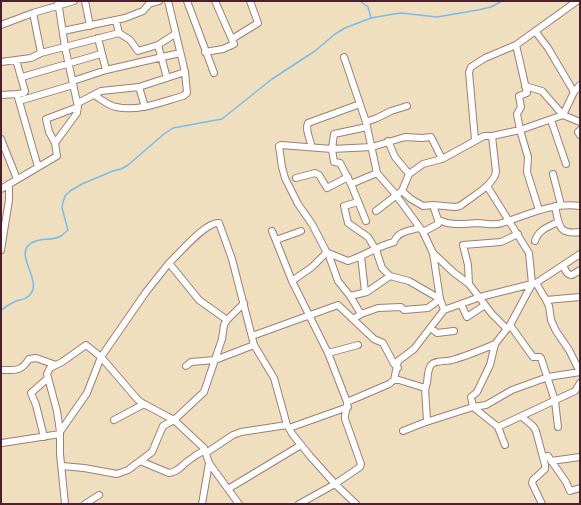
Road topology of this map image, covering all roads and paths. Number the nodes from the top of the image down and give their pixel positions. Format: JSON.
{"nodes":[{"id":1,"x":74,"y":1,"type":"edge"},
{"id":2,"x":85,"y":1,"type":"edge"},
{"id":3,"x":159,"y":1,"type":"edge"},
{"id":4,"x":168,"y":1,"type":"edge"},
{"id":5,"x":187,"y":1,"type":"edge"},
{"id":6,"x":215,"y":1,"type":"edge"},
{"id":7,"x":250,"y":1,"type":"edge"},
{"id":8,"x":577,"y":1,"type":"edge"},
{"id":9,"x":58,"y":3,"type":"edge"},
{"id":10,"x":33,"y":13,"type":"junction"},
{"id":11,"x":116,"y":20,"type":"junction"},
{"id":12,"x":1,"y":25,"type":"edge"},
{"id":13,"x":90,"y":26,"type":"junction"},
{"id":14,"x":63,"y":31,"type":"junction"},
{"id":15,"x":535,"y":31,"type":"junction"},
{"id":16,"x":119,"y":33,"type":"junction"},
{"id":17,"x":175,"y":34,"type":"junction"},
{"id":18,"x":98,"y":38,"type":"junction"},
{"id":19,"x":232,"y":39,"type":"junction"},
{"id":20,"x":158,"y":45,"type":"junction"},
{"id":21,"x":516,"y":45,"type":"junction"},
{"id":22,"x":65,"y":47,"type":"junction"},
{"id":23,"x":41,"y":52,"type":"junction"},
{"id":24,"x":205,"y":52,"type":"junction"},
{"id":25,"x":180,"y":53,"type":"junction"},
{"id":26,"x":101,"y":54,"type":"junction"},
{"id":27,"x":344,"y":57,"type":"dead end"},
{"id":28,"x":161,"y":58,"type":"junction"},
{"id":29,"x":16,"y":60,"type":"junction"},
{"id":30,"x":1,"y":62,"type":"edge"},
{"id":31,"x":68,"y":64,"type":"junction"},
{"id":32,"x":106,"y":70,"type":"junction"},
{"id":33,"x":185,"y":72,"type":"junction"},
{"id":34,"x":214,"y":73,"type":"dead end"},
{"id":35,"x":22,"y":77,"type":"junction"},
{"id":36,"x":167,"y":78,"type":"junction"},
{"id":37,"x":73,"y":83,"type":"junction"},
{"id":38,"x":580,"y":85,"type":"edge"},
{"id":39,"x":525,"y":86,"type":"junction"},
{"id":40,"x":138,"y":87,"type":"junction"},
{"id":41,"x":574,"y":92,"type":"junction"},
{"id":42,"x":17,"y":94,"type":"junction"},
{"id":43,"x":1,"y":95,"type":"edge"},
{"id":44,"x":94,"y":95,"type":"junction"},
{"id":45,"x":19,"y":102,"type":"junction"},
{"id":46,"x":360,"y":104,"type":"junction"},
{"id":47,"x":78,"y":105,"type":"junction"},
{"id":48,"x":407,"y":106,"type":"dead end"},
{"id":49,"x":145,"y":107,"type":"junction"},
{"id":50,"x":563,"y":115,"type":"junction"},
{"id":51,"x":551,"y":120,"type":"junction"},
{"id":52,"x":580,"y":122,"type":"edge"},
{"id":53,"x":367,"y":124,"type":"junction"},
{"id":54,"x":520,"y":130,"type":"junction"},
{"id":55,"x":580,"y":130,"type":"edge"},
{"id":56,"x":580,"y":135,"type":"edge"},
{"id":57,"x":492,"y":136,"type":"junction"},
{"id":58,"x":1,"y":139,"type":"edge"},
{"id":59,"x":476,"y":140,"type":"junction"},
{"id":60,"x":388,"y":141,"type":"junction"},
{"id":61,"x":55,"y":144,"type":"junction"},
{"id":62,"x":312,"y":147,"type":"junction"},
{"id":63,"x":372,"y":147,"type":"junction"},
{"id":64,"x":332,"y":149,"type":"junction"},
{"id":65,"x":442,"y":159,"type":"junction"},
{"id":66,"x":566,"y":164,"type":"dead end"},
{"id":67,"x":38,"y":167,"type":"junction"},
{"id":68,"x":377,"y":172,"type":"junction"},
{"id":69,"x":408,"y":174,"type":"junction"},
{"id":70,"x":553,"y":174,"type":"dead end"},
{"id":71,"x":348,"y":177,"type":"junction"},
{"id":72,"x":296,"y":178,"type":"dead end"},
{"id":73,"x":17,"y":179,"type":"junction"},
{"id":74,"x":9,"y":184,"type":"junction"},
{"id":75,"x":351,"y":184,"type":"junction"},
{"id":76,"x":487,"y":186,"type":"junction"},
{"id":77,"x":1,"y":189,"type":"edge"},
{"id":78,"x":402,"y":191,"type":"junction"},
{"id":79,"x":396,"y":195,"type":"junction"},
{"id":80,"x":358,"y":202,"type":"junction"},
{"id":81,"x":433,"y":205,"type":"junction"},
{"id":82,"x":558,"y":206,"type":"junction"},
{"id":83,"x":580,"y":206,"type":"edge"},
{"id":84,"x":539,"y":210,"type":"junction"},
{"id":85,"x":376,"y":211,"type":"dead end"},
{"id":86,"x":438,"y":220,"type":"junction"},
{"id":87,"x":509,"y":220,"type":"junction"},
{"id":88,"x":366,"y":221,"type":"dead end"},
{"id":89,"x":558,"y":222,"type":"junction"},
{"id":90,"x":421,"y":230,"type":"junction"},
{"id":91,"x":272,"y":231,"type":"dead end"},
{"id":92,"x":301,"y":231,"type":"dead end"},
{"id":93,"x":580,"y":232,"type":"edge"},
{"id":94,"x":518,"y":234,"type":"junction"},
{"id":95,"x":276,"y":240,"type":"junction"},
{"id":96,"x":535,"y":241,"type":"dead end"},
{"id":97,"x":1,"y":250,"type":"edge"},
{"id":98,"x":376,"y":250,"type":"junction"},
{"id":99,"x":328,"y":253,"type":"junction"},
{"id":100,"x":433,"y":253,"type":"junction"},
{"id":101,"x":580,"y":254,"type":"edge"},
{"id":102,"x":362,"y":256,"type":"junction"},
{"id":103,"x":169,"y":263,"type":"junction"},
{"id":104,"x":563,"y":265,"type":"junction"},
{"id":105,"x":580,"y":270,"type":"edge"},
{"id":106,"x":390,"y":276,"type":"junction"},
{"id":107,"x":292,"y":281,"type":"junction"},
{"id":108,"x":469,"y":284,"type":"junction"},
{"id":109,"x":534,"y":284,"type":"junction"},
{"id":110,"x":365,"y":292,"type":"junction"},
{"id":111,"x":350,"y":296,"type":"junction"},
{"id":112,"x":480,"y":297,"type":"junction"},
{"id":113,"x":580,"y":297,"type":"edge"},
{"id":114,"x":440,"y":300,"type":"junction"},
{"id":115,"x":546,"y":300,"type":"junction"},
{"id":116,"x":244,"y":303,"type":"junction"},
{"id":117,"x":460,"y":304,"type":"junction"},
{"id":118,"x":485,"y":305,"type":"junction"},
{"id":119,"x":444,"y":310,"type":"junction"},
{"id":120,"x":361,"y":314,"type":"junction"},
{"id":121,"x":309,"y":315,"type":"junction"},
{"id":122,"x":353,"y":318,"type":"junction"},
{"id":123,"x":227,"y":320,"type":"junction"},
{"id":124,"x":509,"y":327,"type":"junction"},
{"id":125,"x":430,"y":328,"type":"junction"},
{"id":126,"x":454,"y":331,"type":"dead end"},
{"id":127,"x":252,"y":336,"type":"junction"},
{"id":128,"x":495,"y":344,"type":"junction"},
{"id":129,"x":254,"y":345,"type":"junction"},
{"id":130,"x":358,"y":345,"type":"dead end"},
{"id":131,"x":328,"y":353,"type":"junction"},
{"id":132,"x":100,"y":357,"type":"junction"},
{"id":133,"x":214,"y":360,"type":"junction"},
{"id":134,"x":56,"y":365,"type":"junction"},
{"id":135,"x":186,"y":366,"type":"dead end"},
{"id":136,"x":398,"y":368,"type":"junction"},
{"id":137,"x":1,"y":370,"type":"edge"},
{"id":138,"x":580,"y":372,"type":"edge"},
{"id":139,"x":548,"y":376,"type":"junction"},
{"id":140,"x":48,"y":378,"type":"junction"},
{"id":141,"x":394,"y":380,"type":"junction"},
{"id":142,"x":580,"y":383,"type":"edge"},
{"id":143,"x":425,"y":389,"type":"junction"},
{"id":144,"x":555,"y":401,"type":"junction"},
{"id":145,"x":144,"y":404,"type":"junction"},
{"id":146,"x":348,"y":404,"type":"junction"},
{"id":147,"x":473,"y":407,"type":"junction"},
{"id":148,"x":522,"y":416,"type":"junction"},
{"id":149,"x":114,"y":420,"type":"dead end"},
{"id":150,"x":174,"y":420,"type":"junction"},
{"id":151,"x":427,"y":421,"type":"junction"},
{"id":152,"x":288,"y":427,"type":"junction"},
{"id":153,"x":498,"y":427,"type":"junction"},
{"id":154,"x":558,"y":427,"type":"dead end"},
{"id":155,"x":404,"y":431,"type":"dead end"},
{"id":156,"x":60,"y":433,"type":"junction"},
{"id":157,"x":44,"y":437,"type":"junction"},
{"id":158,"x":2,"y":443,"type":"edge"},
{"id":159,"x":300,"y":445,"type":"junction"},
{"id":160,"x":505,"y":445,"type":"dead end"},
{"id":161,"x":205,"y":451,"type":"junction"},
{"id":162,"x":580,"y":456,"type":"edge"},
{"id":163,"x":543,"y":457,"type":"junction"},
{"id":164,"x":140,"y":461,"type":"junction"},
{"id":165,"x":551,"y":461,"type":"junction"},
{"id":166,"x":209,"y":463,"type":"junction"},
{"id":167,"x":62,"y":466,"type":"junction"},
{"id":168,"x":335,"y":484,"type":"junction"},
{"id":169,"x":580,"y":488,"type":"edge"},
{"id":170,"x":228,"y":489,"type":"junction"},
{"id":171,"x":99,"y":495,"type":"dead end"},
{"id":172,"x":65,"y":504,"type":"edge"},
{"id":173,"x":85,"y":504,"type":"edge"},
{"id":174,"x":202,"y":504,"type":"edge"},
{"id":175,"x":239,"y":504,"type":"edge"},
{"id":176,"x":298,"y":504,"type":"edge"},
{"id":177,"x":356,"y":504,"type":"edge"},
{"id":178,"x":542,"y":504,"type":"edge"}],
"edges":[{"from":1,"to":9,"type":"street"},
{"from":2,"to":13,"type":"street"},
{"from":3,"to":11,"type":"street"},
{"from":4,"to":17,"type":"street"},
{"from":5,"to":24,"type":"street"},
{"from":6,"to":19,"type":"street"},
{"from":7,"to":19,"type":"street"},
{"from":8,"to":15,"type":"street"},
{"from":9,"to":10,"type":"street"},
{"from":9,"to":14,"type":"street"},
{"from":10,"to":12,"type":"street"},
{"from":10,"to":23,"type":"street"},
{"from":11,"to":13,"type":"street"},
{"from":11,"to":16,"type":"street"},
{"from":13,"to":14,"type":"street"},
{"from":14,"to":22,"type":"street"},
{"from":15,"to":21,"type":"street"},
{"from":15,"to":41,"type":"street"},
{"from":16,"to":18,"type":"street"},
{"from":16,"to":20,"type":"street"},
{"from":17,"to":20,"type":"street"},
{"from":17,"to":25,"type":"street"},
{"from":18,"to":22,"type":"street"},
{"from":18,"to":26,"type":"street"},
{"from":19,"to":24,"type":"street"},
{"from":20,"to":28,"type":"street"},
{"from":21,"to":39,"type":"street"},
{"from":21,"to":59,"type":"street"},
{"from":22,"to":23,"type":"street"},
{"from":22,"to":31,"type":"street"},
{"from":23,"to":29,"type":"street"},
{"from":24,"to":34,"type":"street"},
{"from":25,"to":28,"type":"street"},
{"from":25,"to":33,"type":"street"},
{"from":26,"to":31,"type":"street"},
{"from":26,"to":32,"type":"street"},
{"from":27,"to":46,"type":"street"},
{"from":28,"to":32,"type":"street"},
{"from":28,"to":36,"type":"street"},
{"from":29,"to":30,"type":"street"},
{"from":29,"to":35,"type":"street"},
{"from":31,"to":35,"type":"street"},
{"from":31,"to":37,"type":"street"},
{"from":32,"to":37,"type":"street"},
{"from":33,"to":36,"type":"street"},
{"from":33,"to":49,"type":"street"},
{"from":35,"to":42,"type":"street"},
{"from":36,"to":40,"type":"street"},
{"from":37,"to":45,"type":"street"},
{"from":37,"to":47,"type":"street"},
{"from":38,"to":41,"type":"street"},
{"from":39,"to":50,"type":"street"},
{"from":39,"to":54,"type":"street"},
{"from":40,"to":44,"type":"street"},
{"from":40,"to":49,"type":"street"},
{"from":41,"to":50,"type":"street"},
{"from":42,"to":43,"type":"street"},
{"from":42,"to":45,"type":"street"},
{"from":44,"to":47,"type":"street"},
{"from":44,"to":49,"type":"street"},
{"from":45,"to":67,"type":"street"},
{"from":46,"to":53,"type":"street"},
{"from":46,"to":62,"type":"street"},
{"from":47,"to":61,"type":"street"},
{"from":47,"to":61,"type":"street"},
{"from":48,"to":53,"type":"street"},
{"from":50,"to":51,"type":"street"},
{"from":50,"to":52,"type":"street"},
{"from":51,"to":54,"type":"street"},
{"from":51,"to":66,"type":"street"},
{"from":53,"to":63,"type":"street"},
{"from":53,"to":64,"type":"street"},
{"from":54,"to":57,"type":"street"},
{"from":54,"to":84,"type":"street"},
{"from":55,"to":56,"type":"street"},
{"from":57,"to":59,"type":"street"},
{"from":57,"to":76,"type":"street"},
{"from":58,"to":73,"type":"street"},
{"from":59,"to":65,"type":"street"},
{"from":60,"to":63,"type":"street"},
{"from":60,"to":65,"type":"street"},
{"from":60,"to":69,"type":"street"},
{"from":61,"to":67,"type":"street"},
{"from":62,"to":64,"type":"street"},
{"from":62,"to":99,"type":"street"},
{"from":63,"to":64,"type":"street"},
{"from":63,"to":68,"type":"street"},
{"from":64,"to":71,"type":"street"},
{"from":65,"to":69,"type":"street"},
{"from":67,"to":73,"type":"street"},
{"from":68,"to":75,"type":"street"},
{"from":68,"to":79,"type":"street"},
{"from":69,"to":78,"type":"street"},
{"from":70,"to":82,"type":"street"},
{"from":71,"to":72,"type":"street"},
{"from":71,"to":75,"type":"street"},
{"from":73,"to":74,"type":"street"},
{"from":74,"to":77,"type":"street"},
{"from":74,"to":97,"type":"street"},
{"from":75,"to":80,"type":"street"},
{"from":76,"to":81,"type":"street"},
{"from":76,"to":87,"type":"street"},
{"from":78,"to":79,"type":"street"},
{"from":78,"to":81,"type":"street"},
{"from":79,"to":85,"type":"street"},
{"from":79,"to":90,"type":"street"},
{"from":80,"to":88,"type":"street"},
{"from":80,"to":98,"type":"street"},
{"from":81,"to":86,"type":"street"},
{"from":82,"to":83,"type":"street"},
{"from":82,"to":84,"type":"street"},
{"from":82,"to":89,"type":"street"},
{"from":84,"to":87,"type":"street"},
{"from":86,"to":87,"type":"street"},
{"from":86,"to":90,"type":"street"},
{"from":87,"to":94,"type":"street"},
{"from":89,"to":93,"type":"street"},
{"from":89,"to":96,"type":"street"},
{"from":90,"to":98,"type":"street"},
{"from":90,"to":100,"type":"street"},
{"from":91,"to":95,"type":"street"},
{"from":92,"to":95,"type":"street"},
{"from":94,"to":108,"type":"street"},
{"from":94,"to":109,"type":"street"},
{"from":95,"to":107,"type":"street"},
{"from":98,"to":102,"type":"street"},
{"from":98,"to":106,"type":"street"},
{"from":99,"to":102,"type":"street"},
{"from":99,"to":107,"type":"street"},
{"from":99,"to":111,"type":"street"},
{"from":100,"to":108,"type":"street"},
{"from":100,"to":114,"type":"street"},
{"from":101,"to":104,"type":"street"},
{"from":102,"to":110,"type":"street"},
{"from":103,"to":116,"type":"street"},
{"from":103,"to":123,"type":"street"},
{"from":103,"to":132,"type":"street"},
{"from":104,"to":105,"type":"street"},
{"from":104,"to":109,"type":"street"},
{"from":106,"to":110,"type":"street"},
{"from":106,"to":114,"type":"street"},
{"from":107,"to":121,"type":"street"},
{"from":108,"to":112,"type":"street"},
{"from":109,"to":112,"type":"street"},
{"from":109,"to":115,"type":"street"},
{"from":109,"to":124,"type":"street"},
{"from":110,"to":111,"type":"street"},
{"from":111,"to":120,"type":"street"},
{"from":112,"to":117,"type":"street"},
{"from":112,"to":118,"type":"street"},
{"from":113,"to":115,"type":"street"},
{"from":114,"to":119,"type":"street"},
{"from":114,"to":120,"type":"street"},
{"from":115,"to":138,"type":"street"},
{"from":116,"to":123,"type":"street"},
{"from":116,"to":127,"type":"street"},
{"from":117,"to":118,"type":"street"},
{"from":117,"to":119,"type":"street"},
{"from":118,"to":124,"type":"street"},
{"from":119,"to":125,"type":"street"},
{"from":120,"to":122,"type":"street"},
{"from":121,"to":122,"type":"street"},
{"from":121,"to":127,"type":"street"},
{"from":121,"to":131,"type":"street"},
{"from":122,"to":136,"type":"street"},
{"from":123,"to":133,"type":"street"},
{"from":124,"to":128,"type":"street"},
{"from":124,"to":139,"type":"street"},
{"from":125,"to":126,"type":"street"},
{"from":125,"to":136,"type":"street"},
{"from":127,"to":129,"type":"street"},
{"from":128,"to":143,"type":"street"},
{"from":128,"to":147,"type":"street"},
{"from":129,"to":133,"type":"street"},
{"from":129,"to":152,"type":"street"},
{"from":130,"to":131,"type":"street"},
{"from":131,"to":146,"type":"street"},
{"from":132,"to":134,"type":"street"},
{"from":132,"to":145,"type":"street"},
{"from":132,"to":156,"type":"street"},
{"from":133,"to":135,"type":"street"},
{"from":133,"to":150,"type":"street"},
{"from":134,"to":137,"type":"street"},
{"from":134,"to":140,"type":"street"},
{"from":136,"to":141,"type":"street"},
{"from":138,"to":139,"type":"street"},
{"from":139,"to":144,"type":"street"},
{"from":139,"to":147,"type":"street"},
{"from":140,"to":156,"type":"street"},
{"from":140,"to":157,"type":"street"},
{"from":141,"to":143,"type":"street"},
{"from":141,"to":146,"type":"street"},
{"from":142,"to":144,"type":"street"},
{"from":143,"to":151,"type":"street"},
{"from":144,"to":148,"type":"street"},
{"from":144,"to":154,"type":"street"},
{"from":145,"to":149,"type":"street"},
{"from":145,"to":150,"type":"street"},
{"from":146,"to":152,"type":"street"},
{"from":146,"to":168,"type":"street"},
{"from":147,"to":151,"type":"street"},
{"from":147,"to":153,"type":"street"},
{"from":148,"to":153,"type":"street"},
{"from":148,"to":163,"type":"street"},
{"from":150,"to":161,"type":"street"},
{"from":150,"to":164,"type":"street"},
{"from":151,"to":155,"type":"street"},
{"from":152,"to":159,"type":"street"},
{"from":152,"to":161,"type":"street"},
{"from":153,"to":160,"type":"street"},
{"from":156,"to":157,"type":"street"},
{"from":156,"to":167,"type":"street"},
{"from":157,"to":158,"type":"street"},
{"from":159,"to":168,"type":"street"},
{"from":159,"to":170,"type":"street"},
{"from":161,"to":164,"type":"street"},
{"from":161,"to":166,"type":"street"},
{"from":162,"to":165,"type":"street"},
{"from":163,"to":165,"type":"street"},
{"from":163,"to":178,"type":"street"},
{"from":164,"to":167,"type":"street"},
{"from":165,"to":169,"type":"street"},
{"from":166,"to":170,"type":"street"},
{"from":166,"to":174,"type":"street"},
{"from":167,"to":172,"type":"street"},
{"from":168,"to":176,"type":"street"},
{"from":168,"to":177,"type":"street"},
{"from":170,"to":175,"type":"street"},
{"from":171,"to":173,"type":"street"}]}
